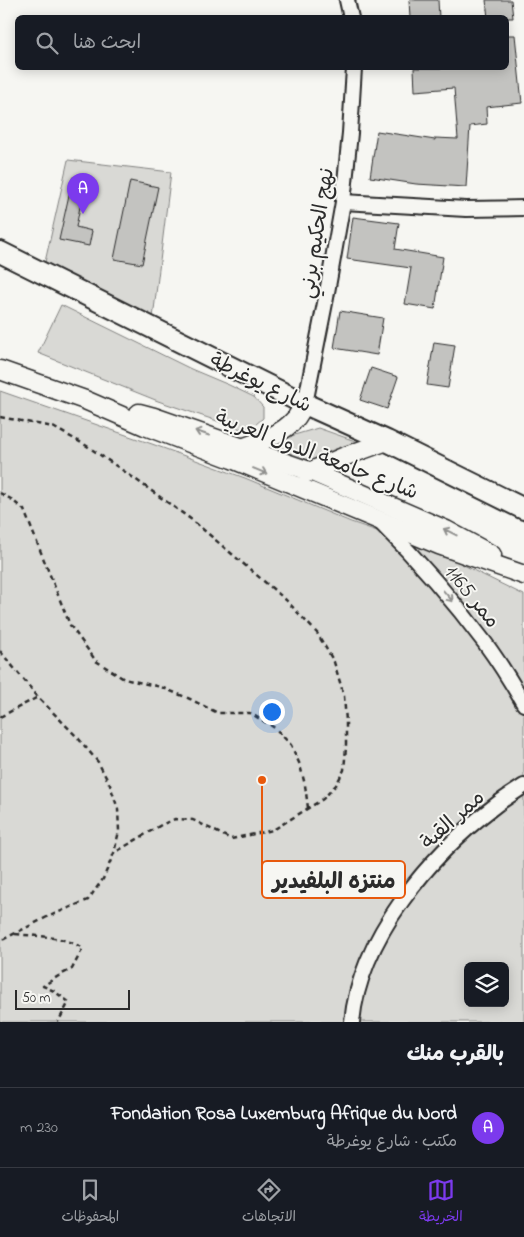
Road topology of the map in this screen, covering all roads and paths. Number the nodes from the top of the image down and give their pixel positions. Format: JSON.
{"nodes":[{"id":1,"x":347,"y":0,"type":"edge"},
{"id":2,"x":350,"y":15,"type":"edge"},
{"id":3,"x":354,"y":70,"type":"edge"},
{"id":4,"x":343,"y":202,"type":"junction"},
{"id":5,"x":524,"y":208,"type":"edge"},
{"id":6,"x":0,"y":252,"type":"edge"},
{"id":7,"x":0,"y":370,"type":"edge"},
{"id":8,"x":85,"y":400,"type":"junction"},
{"id":9,"x":305,"y":404,"type":"junction"},
{"id":10,"x":0,"y":417,"type":"edge"},
{"id":11,"x":387,"y":440,"type":"junction"},
{"id":12,"x":244,"y":447,"type":"junction"},
{"id":13,"x":222,"y":456,"type":"junction"},
{"id":14,"x":312,"y":472,"type":"junction"},
{"id":15,"x":282,"y":480,"type":"junction"},
{"id":16,"x":0,"y":493,"type":"edge"},
{"id":17,"x":524,"y":509,"type":"edge"},
{"id":18,"x":380,"y":522,"type":"junction"},
{"id":19,"x":524,"y":573,"type":"edge"},
{"id":20,"x":0,"y":651,"type":"edge"},
{"id":21,"x":38,"y":697,"type":"junction"},
{"id":22,"x":524,"y":704,"type":"edge"},
{"id":23,"x":0,"y":717,"type":"edge"},
{"id":24,"x":524,"y":786,"type":"edge"},
{"id":25,"x":308,"y":808,"type":"junction"},
{"id":26,"x":114,"y":853,"type":"junction"},
{"id":27,"x":13,"y":934,"type":"junction"},
{"id":28,"x":0,"y":941,"type":"edge"},
{"id":29,"x":58,"y":1022,"type":"edge"},
{"id":30,"x":352,"y":1022,"type":"edge"}],
"edges":[{"from":1,"to":2,"type":"street"},
{"from":3,"to":4,"type":"street","name":"نهج الحكيم برني"},
{"from":4,"to":5,"type":"street"},
{"from":4,"to":9,"type":"street","name":"نهج الحكيم برني"},
{"from":6,"to":9,"type":"main road","name":"شارع يوغرطة"},
{"from":7,"to":8,"type":"street","name":"شارع جامعة الدول العربية"},
{"from":12,"to":8,"type":"street","name":"شارع جامعة الدول العربية","one_way":true},
{"from":8,"to":13,"type":"street","name":"شارع جامعة الدول العربية"},
{"from":9,"to":11,"type":"main road","name":"شارع يوغرطة"},
{"from":9,"to":12,"type":"street"},
{"from":10,"to":25,"type":"path"},
{"from":11,"to":14,"type":"street"},
{"from":11,"to":17,"type":"main road","name":"شارع يوغرطة"},
{"from":12,"to":13,"type":"street"},
{"from":12,"to":14,"type":"street","name":"شارع جامعة الدول العربية"},
{"from":13,"to":15,"type":"street","name":"شارع جامعة الدول العربية","one_way":true},
{"from":14,"to":15,"type":"street"},
{"from":19,"to":14,"type":"street","name":"شارع جامعة الدول العربية","one_way":true},
{"from":15,"to":18,"type":"street","name":"شارع جامعة الدول العربية"},
{"from":16,"to":25,"type":"path"},
{"from":18,"to":19,"type":"street","name":"شارع جامعة الدول العربية"},
{"from":18,"to":22,"type":"street","name":"ممر 1165","one_way":true},
{"from":20,"to":21,"type":"path"},
{"from":21,"to":23,"type":"path"},
{"from":21,"to":26,"type":"path"},
{"from":24,"to":30,"type":"street","name":"ممر القبة"},
{"from":25,"to":26,"type":"path"},
{"from":26,"to":27,"type":"path"},
{"from":27,"to":28,"type":"path"},
{"from":27,"to":29,"type":"path"}]}
